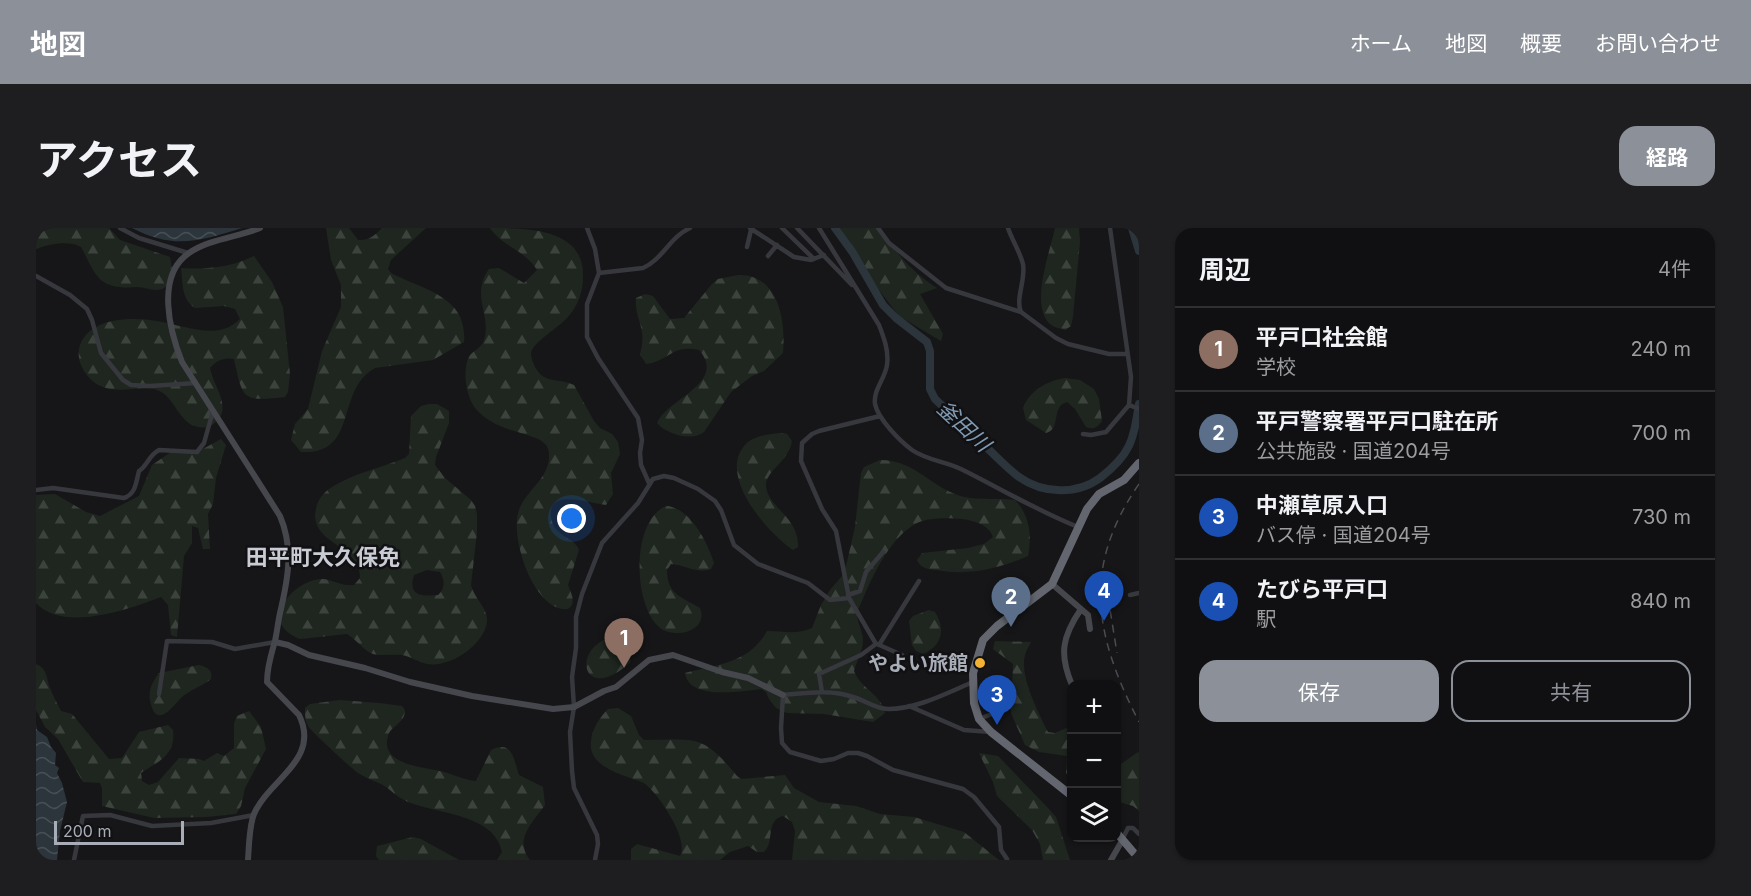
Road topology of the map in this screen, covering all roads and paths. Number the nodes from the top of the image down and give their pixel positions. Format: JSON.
{"nodes":[{"id":1,"x":120,"y":228,"type":"edge"},
{"id":2,"x":260,"y":228,"type":"edge"},
{"id":3,"x":587,"y":228,"type":"edge"},
{"id":4,"x":690,"y":228,"type":"edge"},
{"id":5,"x":782,"y":228,"type":"edge"},
{"id":6,"x":797,"y":228,"type":"edge"},
{"id":7,"x":819,"y":228,"type":"edge"},
{"id":8,"x":878,"y":228,"type":"edge"},
{"id":9,"x":1008,"y":228,"type":"edge"},
{"id":10,"x":1110,"y":228,"type":"edge"},
{"id":11,"x":750,"y":229,"type":"edge"},
{"id":12,"x":777,"y":245,"type":"junction"},
{"id":13,"x":747,"y":247,"type":"dead end"},
{"id":14,"x":188,"y":253,"type":"junction"},
{"id":15,"x":824,"y":255,"type":"junction"},
{"id":16,"x":768,"y":256,"type":"dead end"},
{"id":17,"x":814,"y":259,"type":"junction"},
{"id":18,"x":599,"y":273,"type":"junction"},
{"id":19,"x":36,"y":276,"type":"edge"},
{"id":20,"x":858,"y":291,"type":"junction"},
{"id":21,"x":1021,"y":312,"type":"junction"},
{"id":22,"x":1127,"y":354,"type":"junction"},
{"id":23,"x":196,"y":383,"type":"junction"},
{"id":24,"x":1134,"y":407,"type":"edge"},
{"id":25,"x":213,"y":411,"type":"junction"},
{"id":26,"x":880,"y":416,"type":"junction"},
{"id":27,"x":1083,"y":434,"type":"dead end"},
{"id":28,"x":1139,"y":463,"type":"edge"},
{"id":29,"x":649,"y":483,"type":"junction"},
{"id":30,"x":36,"y":490,"type":"edge"},
{"id":31,"x":1078,"y":527,"type":"junction"},
{"id":32,"x":883,"y":552,"type":"dead end"},
{"id":33,"x":919,"y":580,"type":"dead end"},
{"id":34,"x":1052,"y":584,"type":"junction"},
{"id":35,"x":1139,"y":593,"type":"edge"},
{"id":36,"x":1130,"y":595,"type":"dead end"},
{"id":37,"x":848,"y":597,"type":"junction"},
{"id":38,"x":1081,"y":609,"type":"junction"},
{"id":39,"x":1090,"y":629,"type":"dead end"},
{"id":40,"x":275,"y":642,"type":"junction"},
{"id":41,"x":877,"y":644,"type":"junction"},
{"id":42,"x":902,"y":655,"type":"dead end"},
{"id":43,"x":1003,"y":679,"type":"dead end"},
{"id":44,"x":1070,"y":680,"type":"edge"},
{"id":45,"x":973,"y":682,"type":"junction"},
{"id":46,"x":822,"y":692,"type":"junction"},
{"id":47,"x":159,"y":694,"type":"dead end"},
{"id":48,"x":783,"y":695,"type":"junction"},
{"id":49,"x":909,"y":706,"type":"junction"},
{"id":50,"x":573,"y":707,"type":"junction"},
{"id":51,"x":979,"y":719,"type":"junction"},
{"id":52,"x":991,"y":732,"type":"junction"},
{"id":53,"x":1067,"y":793,"type":"edge"},
{"id":54,"x":254,"y":815,"type":"junction"},
{"id":55,"x":1139,"y":834,"type":"edge"},
{"id":56,"x":1121,"y":835,"type":"edge"},
{"id":57,"x":1121,"y":837,"type":"edge"},
{"id":58,"x":1118,"y":842,"type":"edge"},
{"id":59,"x":1138,"y":859,"type":"edge"},
{"id":60,"x":74,"y":860,"type":"edge"},
{"id":61,"x":248,"y":860,"type":"edge"},
{"id":62,"x":595,"y":860,"type":"edge"},
{"id":63,"x":1007,"y":860,"type":"edge"},
{"id":64,"x":1112,"y":860,"type":"edge"}],
"edges":[{"from":1,"to":14,"type":"street"},
{"from":2,"to":14,"type":"street"},
{"from":3,"to":18,"type":"street"},
{"from":4,"to":18,"type":"street"},
{"from":5,"to":17,"type":"street"},
{"from":6,"to":15,"type":"street"},
{"from":7,"to":20,"type":"street"},
{"from":8,"to":21,"type":"street"},
{"from":9,"to":21,"type":"street"},
{"from":10,"to":22,"type":"street"},
{"from":11,"to":12,"type":"street"},
{"from":11,"to":13,"type":"street"},
{"from":12,"to":16,"type":"street"},
{"from":12,"to":17,"type":"street"},
{"from":14,"to":23,"type":"street"},
{"from":15,"to":17,"type":"street"},
{"from":15,"to":20,"type":"street"},
{"from":18,"to":29,"type":"street"},
{"from":19,"to":23,"type":"street"},
{"from":20,"to":26,"type":"street"},
{"from":21,"to":22,"type":"street"},
{"from":22,"to":24,"type":"street"},
{"from":23,"to":25,"type":"street"},
{"from":24,"to":27,"type":"street"},
{"from":25,"to":30,"type":"street"},
{"from":25,"to":40,"type":"street"},
{"from":26,"to":31,"type":"street"},
{"from":26,"to":37,"type":"street"},
{"from":28,"to":31,"type":"highway"},
{"from":29,"to":37,"type":"street"},
{"from":29,"to":50,"type":"street"},
{"from":31,"to":34,"type":"highway"},
{"from":32,"to":37,"type":"street"},
{"from":33,"to":41,"type":"street"},
{"from":34,"to":38,"type":"street"},
{"from":34,"to":45,"type":"highway"},
{"from":35,"to":36,"type":"street"},
{"from":37,"to":41,"type":"street"},
{"from":38,"to":39,"type":"street"},
{"from":38,"to":44,"type":"street"},
{"from":40,"to":47,"type":"street"},
{"from":40,"to":50,"type":"street"},
{"from":40,"to":54,"type":"street"},
{"from":41,"to":42,"type":"street"},
{"from":41,"to":46,"type":"street"},
{"from":43,"to":51,"type":"street"},
{"from":45,"to":49,"type":"street"},
{"from":45,"to":51,"type":"highway"},
{"from":46,"to":48,"type":"street"},
{"from":46,"to":49,"type":"street"},
{"from":48,"to":50,"type":"street"},
{"from":48,"to":63,"type":"street"},
{"from":49,"to":52,"type":"street"},
{"from":50,"to":62,"type":"street"},
{"from":51,"to":52,"type":"highway"},
{"from":52,"to":53,"type":"highway"},
{"from":54,"to":60,"type":"street"},
{"from":54,"to":61,"type":"street"},
{"from":55,"to":56,"type":"street"},
{"from":57,"to":59,"type":"highway"},
{"from":58,"to":64,"type":"street"}]}
